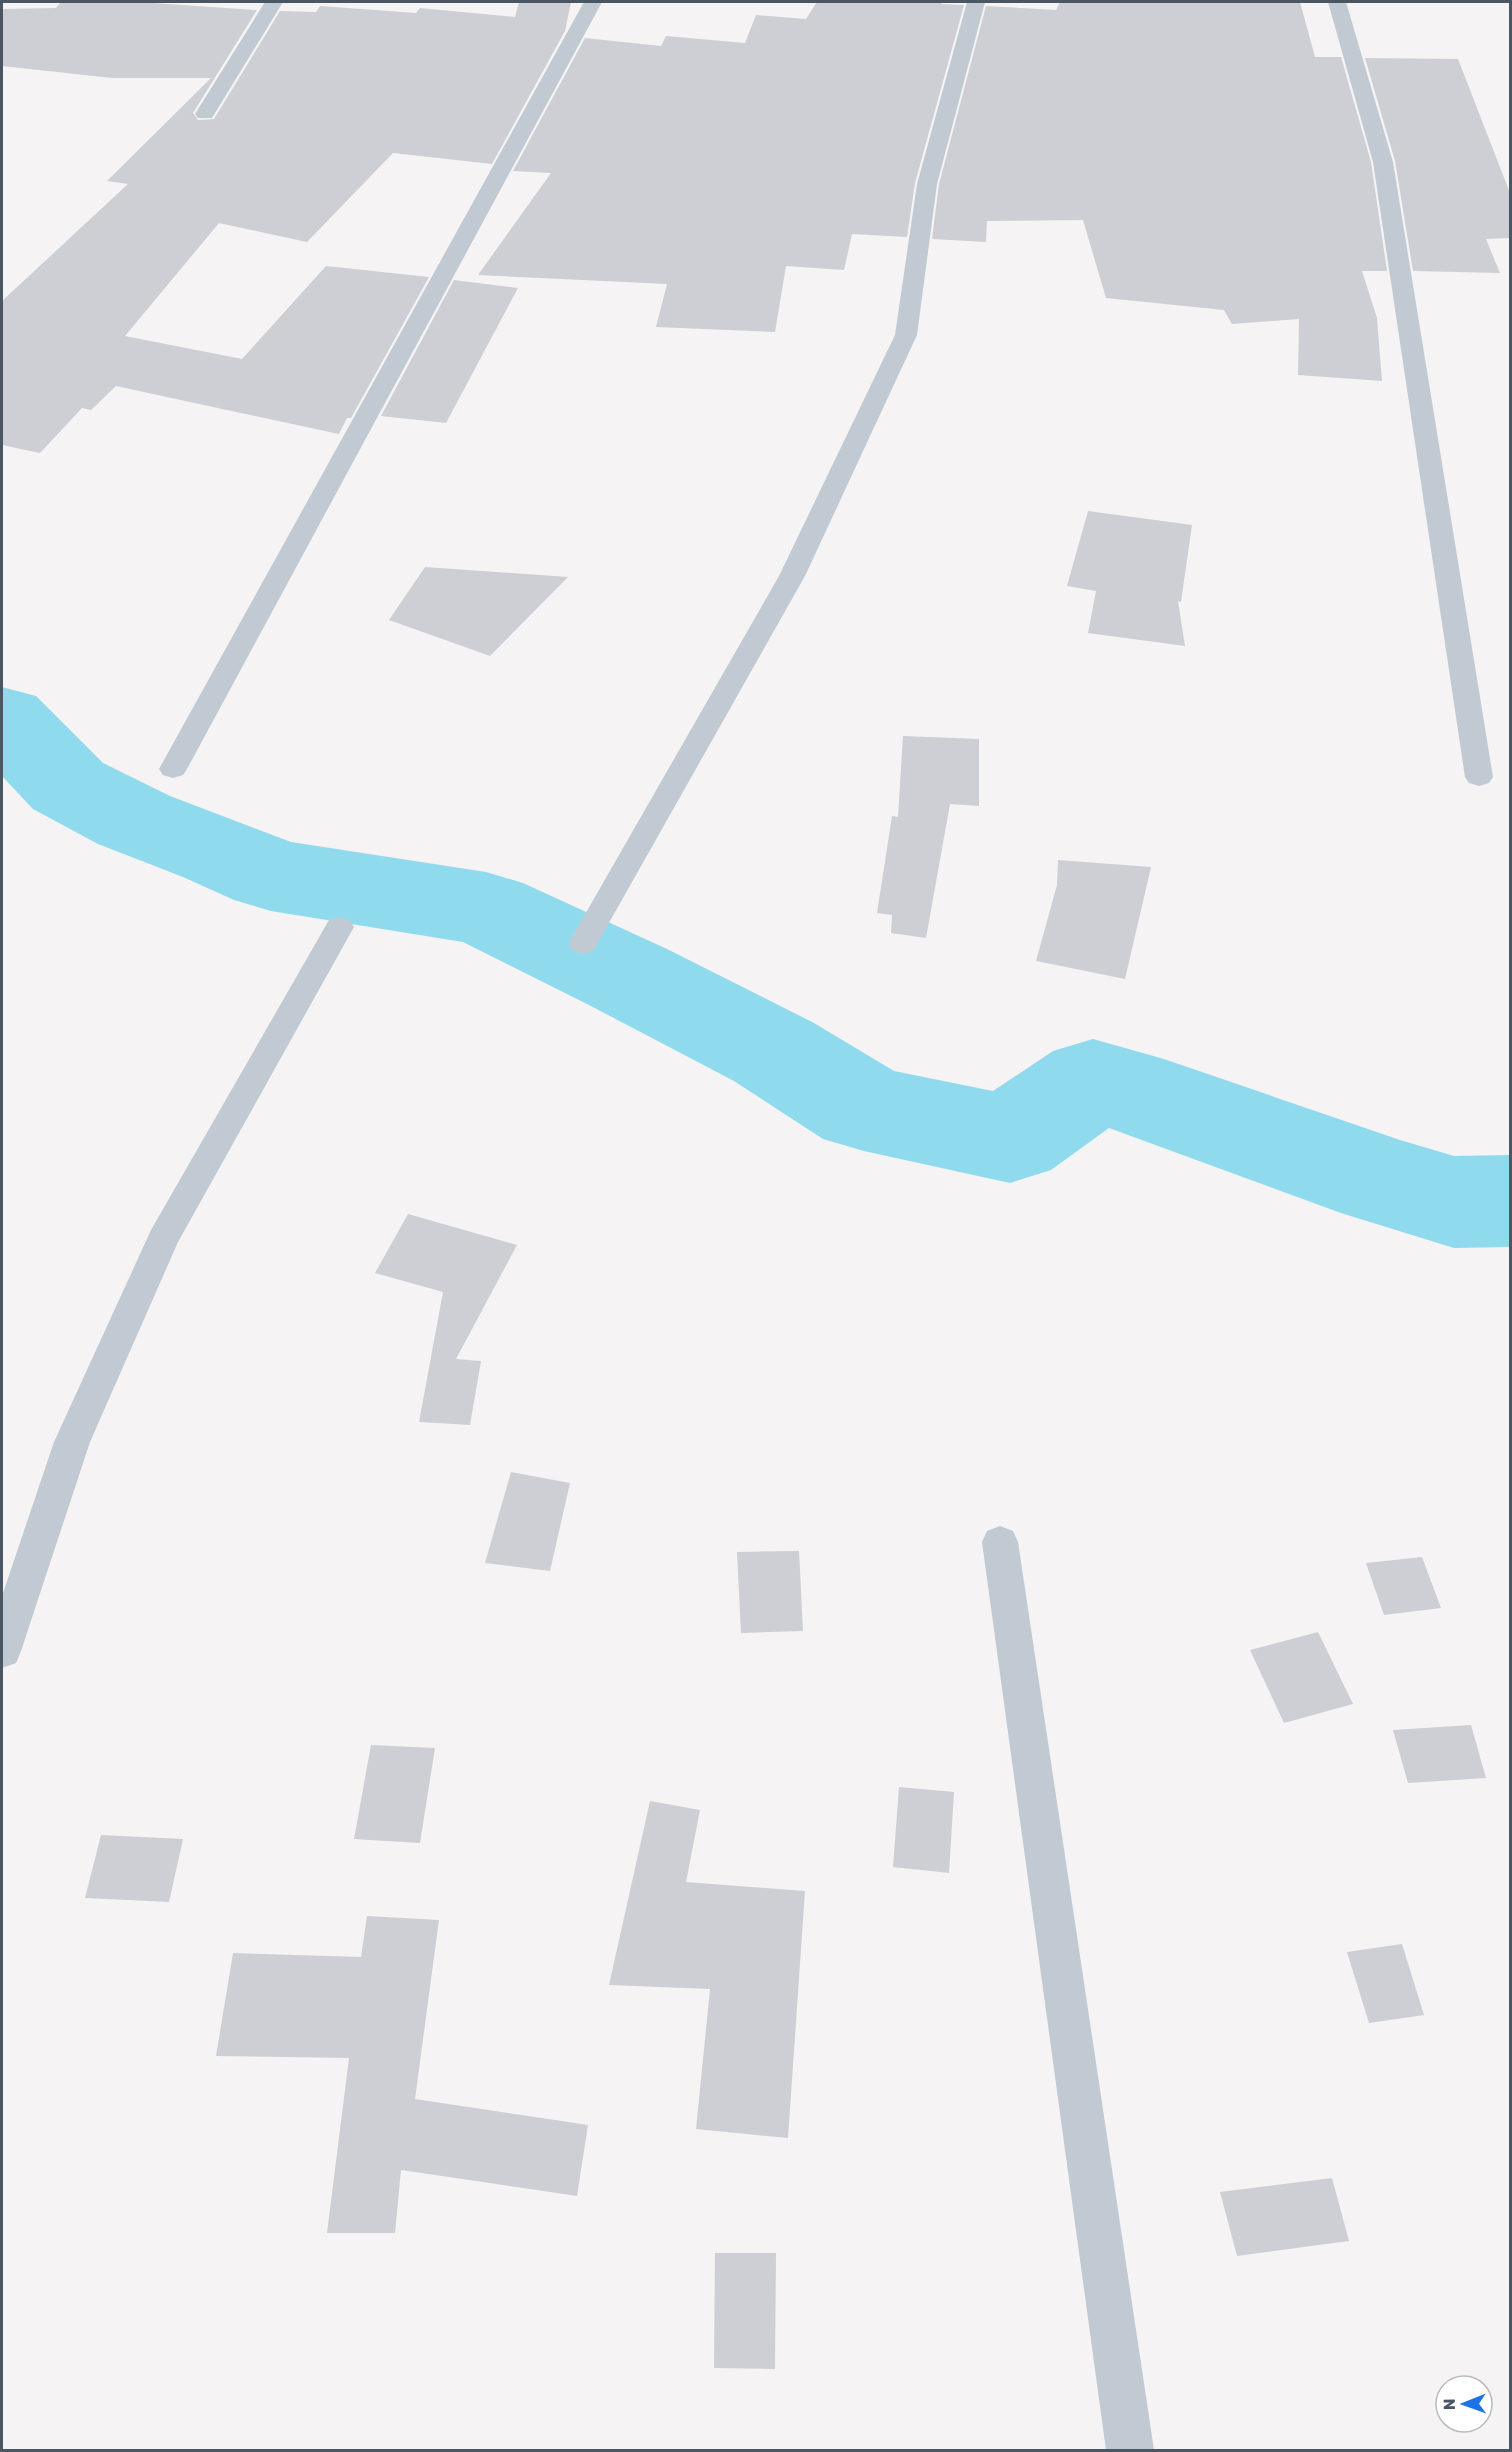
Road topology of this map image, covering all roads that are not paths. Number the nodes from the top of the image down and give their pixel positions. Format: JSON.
{"nodes":[{"id":1,"x":274,"y":2,"type":"edge"},
{"id":2,"x":592,"y":2,"type":"edge"},
{"id":3,"x":976,"y":2,"type":"edge"},
{"id":4,"x":1337,"y":2,"type":"edge"},
{"id":5,"x":205,"y":114,"type":"dead end"},
{"id":6,"x":173,"y":769,"type":"dead end"},
{"id":7,"x":1479,"y":777,"type":"dead end"},
{"id":8,"x":339,"y":927,"type":"dead end"},
{"id":9,"x":583,"y":944,"type":"dead end"},
{"id":10,"x":1000,"y":1542,"type":"dead end"},
{"id":11,"x":2,"y":1651,"type":"edge"},
{"id":12,"x":1130,"y":2451,"type":"edge"}],
"edges":[{"from":1,"to":5,"type":"street"},
{"from":2,"to":6,"type":"street"},
{"from":3,"to":9,"type":"street"},
{"from":4,"to":7,"type":"street"},
{"from":8,"to":11,"type":"street"},
{"from":10,"to":12,"type":"street"}]}
